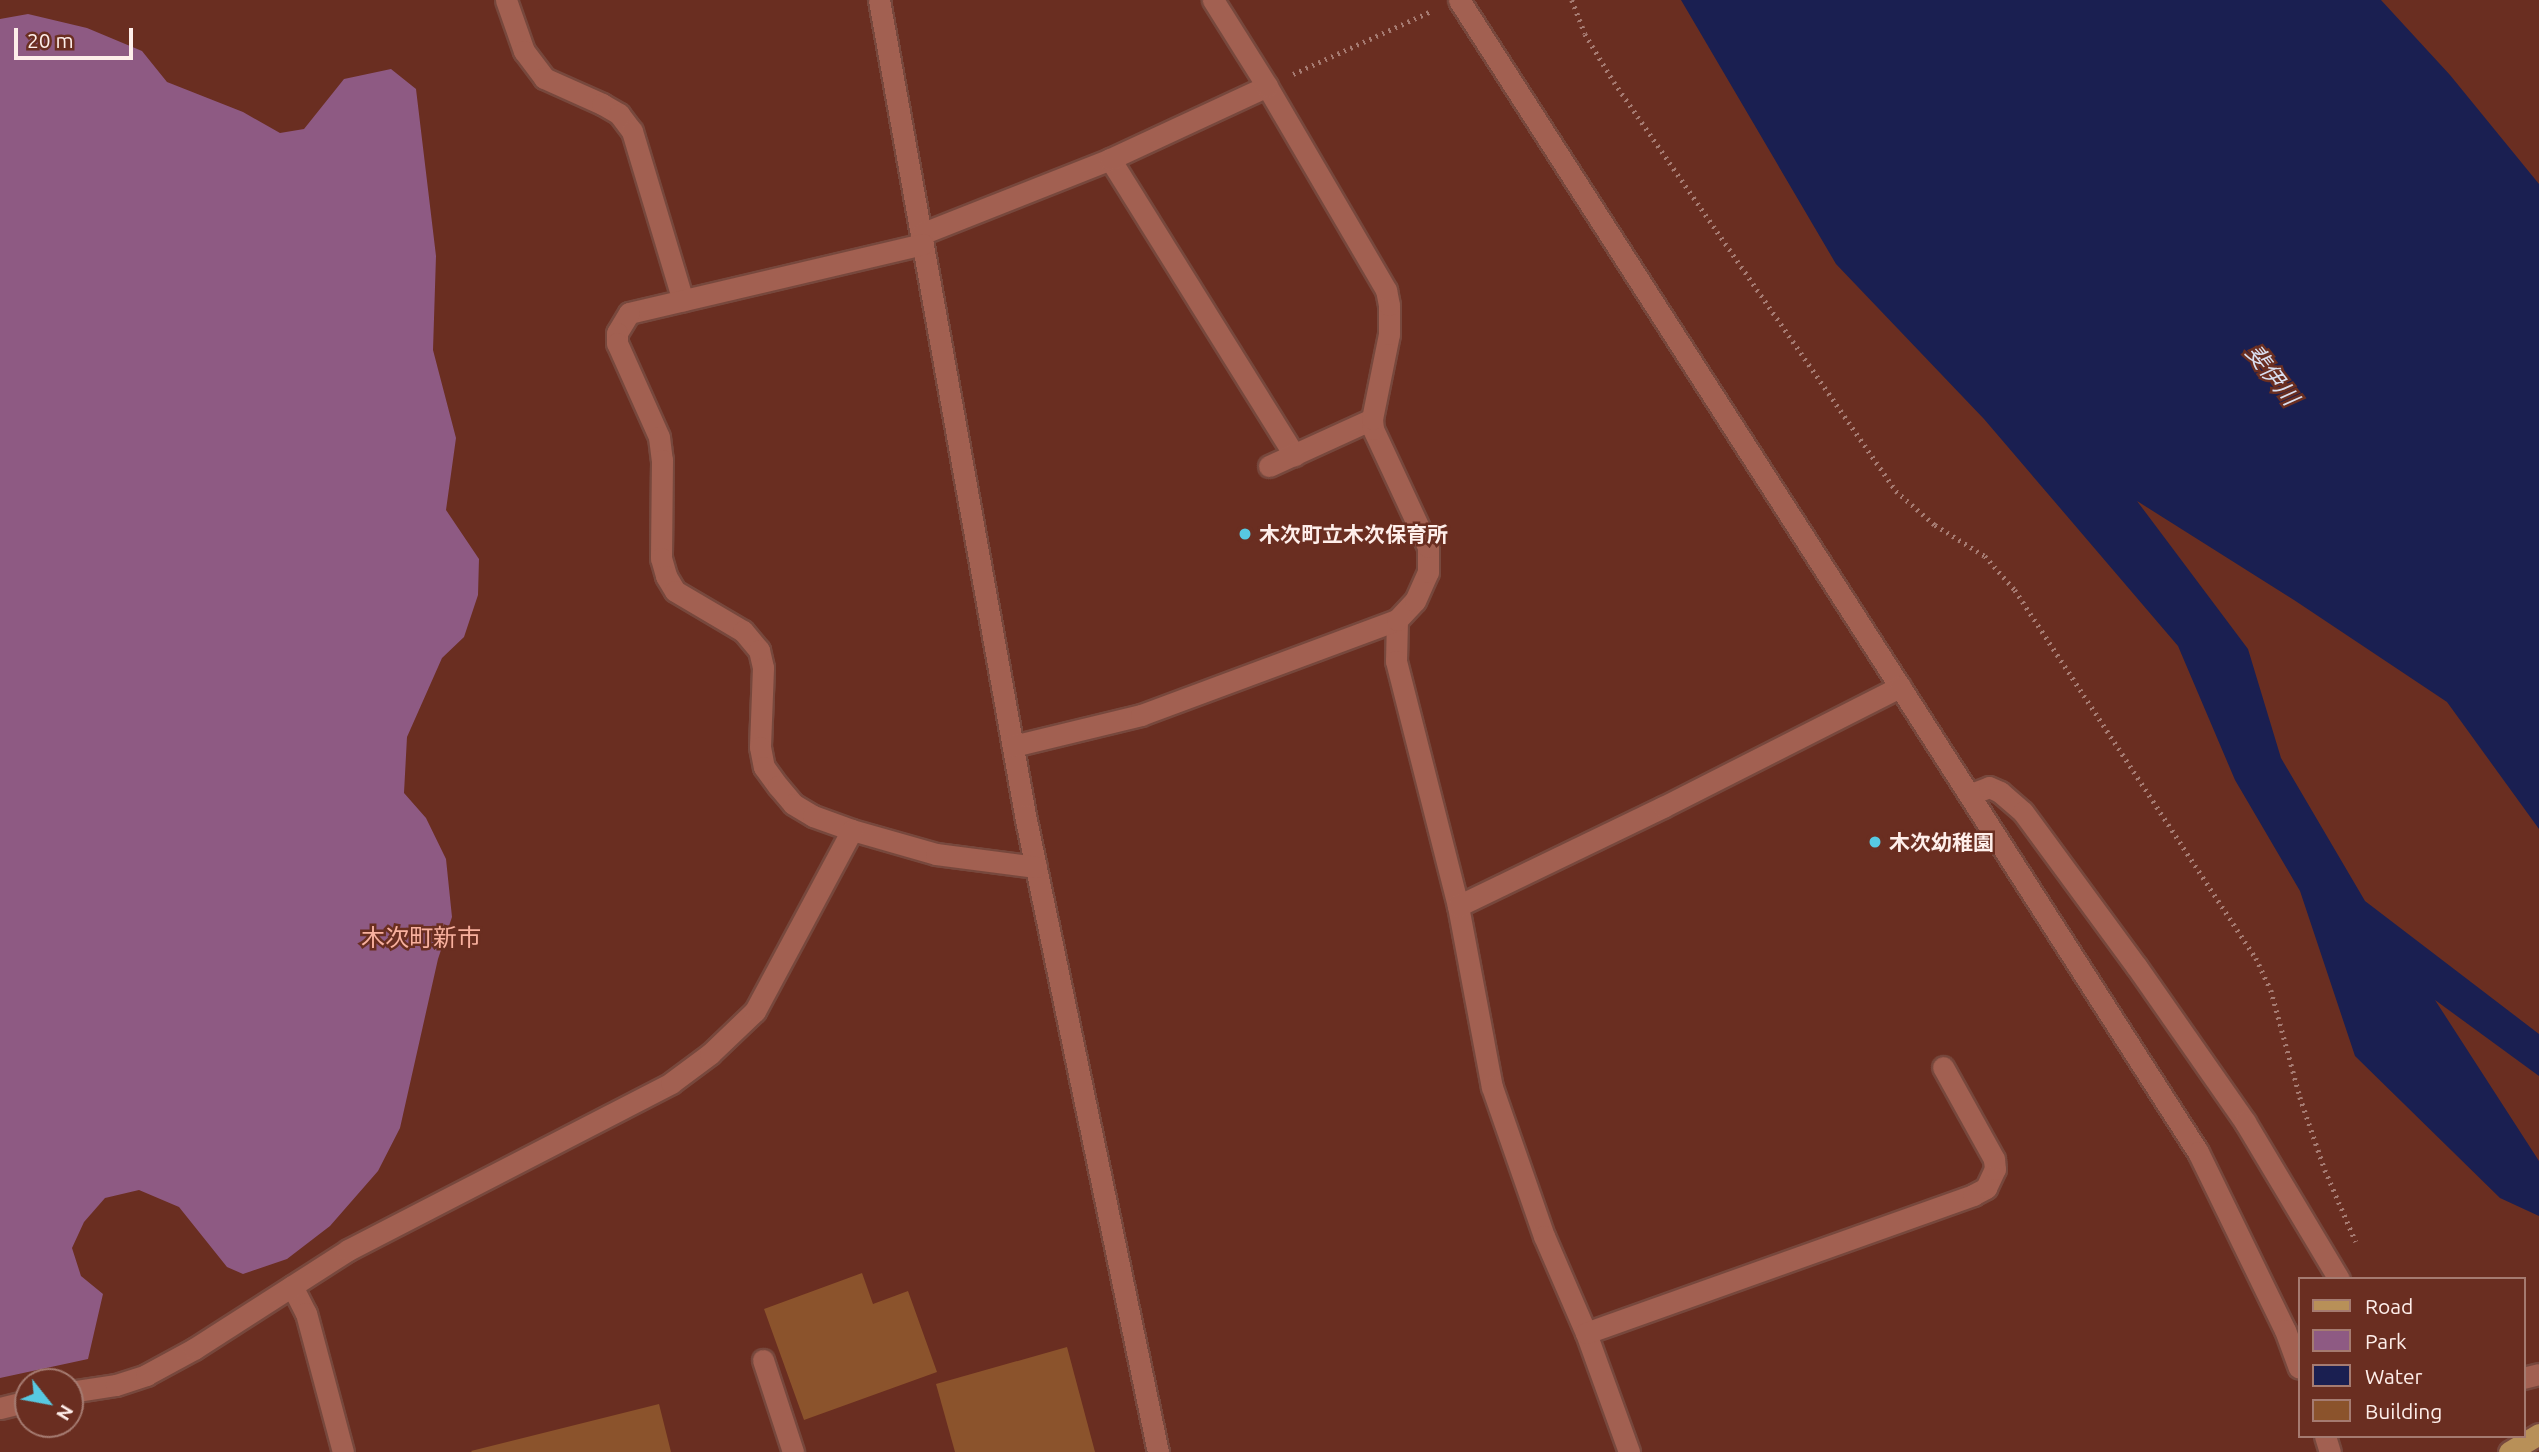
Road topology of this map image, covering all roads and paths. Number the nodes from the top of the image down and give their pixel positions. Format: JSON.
{"nodes":[{"id":1,"x":506,"y":0,"type":"edge"},
{"id":2,"x":879,"y":0,"type":"edge"},
{"id":3,"x":1213,"y":0,"type":"edge"},
{"id":4,"x":1572,"y":0,"type":"edge"},
{"id":5,"x":1451,"y":3,"type":"edge"},
{"id":6,"x":1267,"y":86,"type":"junction"},
{"id":7,"x":1110,"y":159,"type":"junction"},
{"id":8,"x":922,"y":239,"type":"junction"},
{"id":9,"x":683,"y":301,"type":"junction"},
{"id":10,"x":1372,"y":419,"type":"junction"},
{"id":11,"x":1294,"y":455,"type":"junction"},
{"id":12,"x":1269,"y":467,"type":"dead end"},
{"id":13,"x":1397,"y":620,"type":"junction"},
{"id":14,"x":1900,"y":687,"type":"junction"},
{"id":15,"x":1013,"y":746,"type":"junction"},
{"id":16,"x":1971,"y":794,"type":"junction"},
{"id":17,"x":852,"y":830,"type":"junction"},
{"id":18,"x":1037,"y":867,"type":"junction"},
{"id":19,"x":1458,"y":906,"type":"junction"},
{"id":20,"x":1943,"y":1067,"type":"dead end"},
{"id":21,"x":2361,"y":1255,"type":"dead end"},
{"id":22,"x":2338,"y":1277,"type":"edge"},
{"id":23,"x":292,"y":1286,"type":"junction"},
{"id":24,"x":1586,"y":1333,"type":"junction"},
{"id":25,"x":763,"y":1360,"type":"dead end"},
{"id":26,"x":2298,"y":1365,"type":"edge"},
{"id":27,"x":84,"y":1390,"type":"edge"},
{"id":28,"x":2539,"y":1434,"type":"edge"},
{"id":29,"x":343,"y":1452,"type":"edge"},
{"id":30,"x":793,"y":1452,"type":"edge"},
{"id":31,"x":1158,"y":1452,"type":"edge"},
{"id":32,"x":1629,"y":1452,"type":"edge"},
{"id":33,"x":2508,"y":1452,"type":"edge"}],
"edges":[{"from":1,"to":9,"type":"street"},
{"from":2,"to":8,"type":"street"},
{"from":3,"to":6,"type":"street"},
{"from":4,"to":21,"type":"path"},
{"from":5,"to":6,"type":"path"},
{"from":5,"to":14,"type":"street"},
{"from":6,"to":7,"type":"street"},
{"from":6,"to":10,"type":"street"},
{"from":7,"to":8,"type":"street"},
{"from":7,"to":11,"type":"street"},
{"from":8,"to":9,"type":"street"},
{"from":8,"to":15,"type":"street"},
{"from":9,"to":17,"type":"street"},
{"from":10,"to":11,"type":"street"},
{"from":10,"to":13,"type":"street"},
{"from":11,"to":12,"type":"street"},
{"from":13,"to":15,"type":"street"},
{"from":13,"to":19,"type":"street"},
{"from":14,"to":16,"type":"street"},
{"from":14,"to":19,"type":"street"},
{"from":15,"to":18,"type":"street"},
{"from":16,"to":22,"type":"street"},
{"from":16,"to":26,"type":"street"},
{"from":17,"to":18,"type":"street"},
{"from":17,"to":23,"type":"street"},
{"from":18,"to":31,"type":"street"},
{"from":19,"to":24,"type":"street"},
{"from":20,"to":24,"type":"street"},
{"from":23,"to":27,"type":"street"},
{"from":23,"to":29,"type":"street"},
{"from":24,"to":32,"type":"street"},
{"from":25,"to":30,"type":"street"},
{"from":28,"to":33,"type":"main road"}]}
